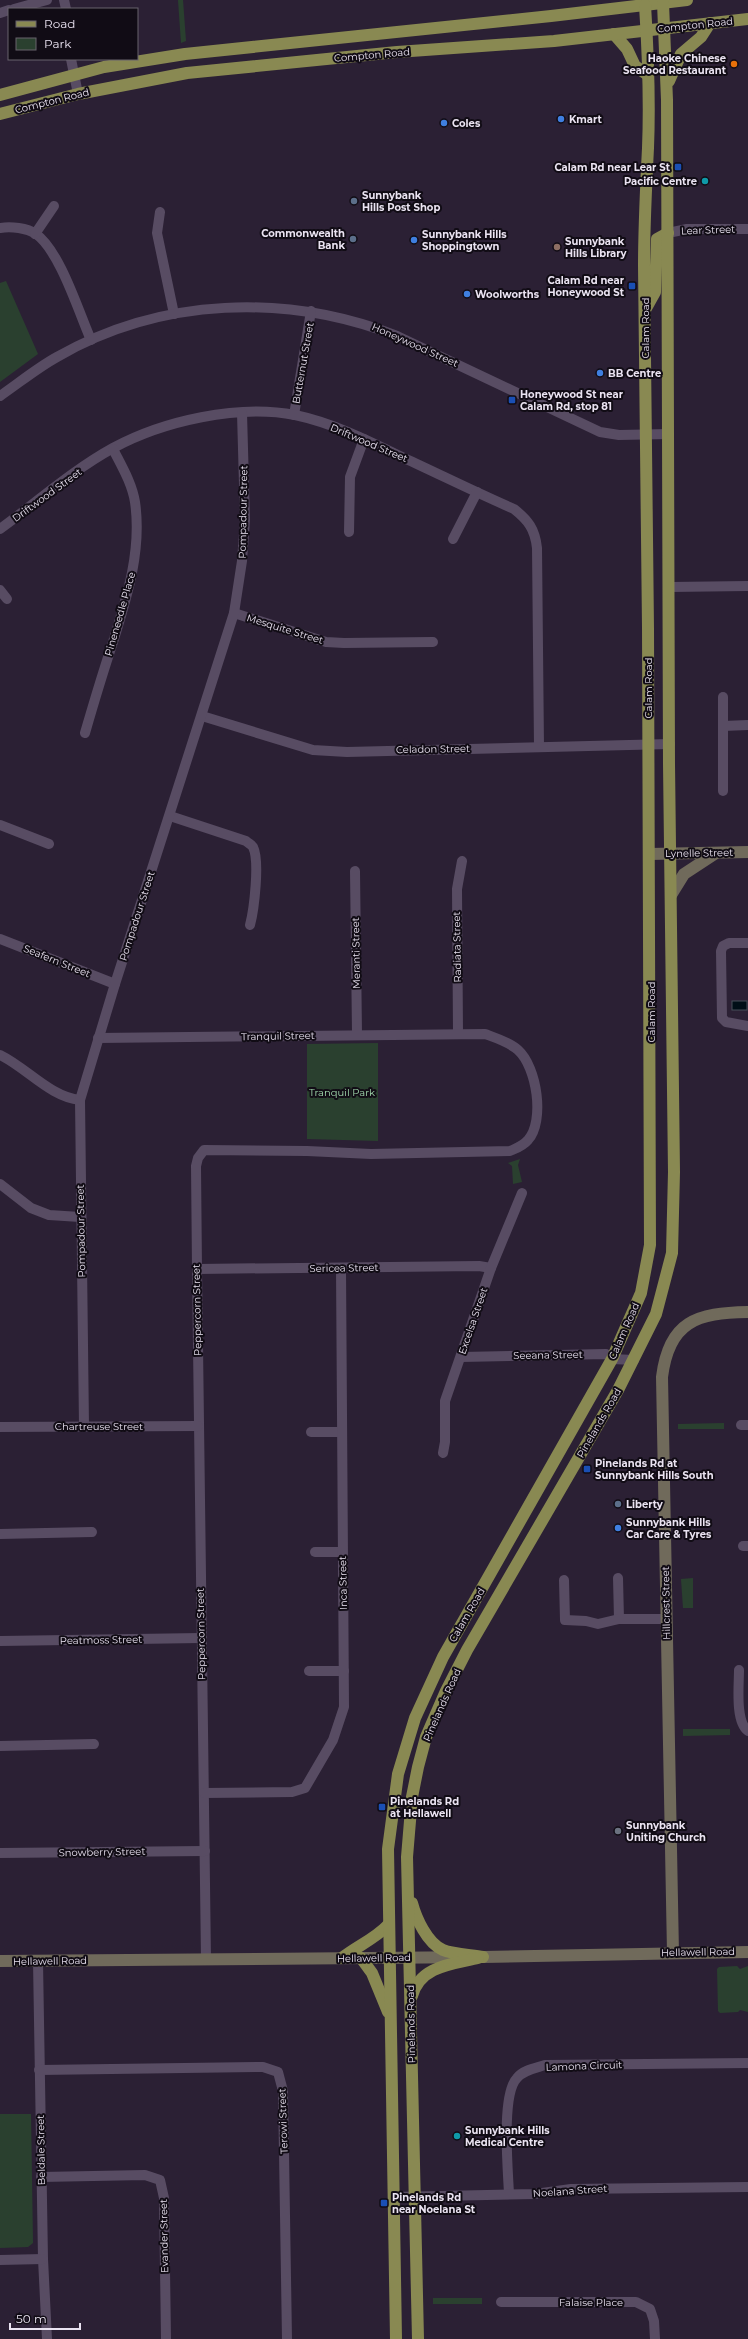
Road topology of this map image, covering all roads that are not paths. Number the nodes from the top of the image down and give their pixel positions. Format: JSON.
{"nodes":[{"id":1,"x":47,"y":0,"type":"edge"},
{"id":2,"x":60,"y":0,"type":"edge"},
{"id":3,"x":64,"y":0,"type":"edge"},
{"id":4,"x":687,"y":0,"type":"edge"},
{"id":5,"x":663,"y":3,"type":"junction"},
{"id":6,"x":645,"y":5,"type":"junction"},
{"id":7,"x":18,"y":8,"type":"edge"},
{"id":8,"x":748,"y":19,"type":"edge"},
{"id":9,"x":710,"y":23,"type":"junction"},
{"id":10,"x":666,"y":28,"type":"junction"},
{"id":11,"x":647,"y":30,"type":"junction"},
{"id":12,"x":614,"y":34,"type":"junction"},
{"id":13,"x":70,"y":60,"type":"edge"},
{"id":14,"x":74,"y":75,"type":"junction"},
{"id":15,"x":648,"y":75,"type":"junction"},
{"id":16,"x":667,"y":83,"type":"junction"},
{"id":17,"x":0,"y":94,"type":"edge"},
{"id":18,"x":78,"y":94,"type":"junction"},
{"id":19,"x":0,"y":114,"type":"edge"},
{"id":20,"x":54,"y":206,"type":"dead end"},
{"id":21,"x":160,"y":212,"type":"dead end"},
{"id":22,"x":0,"y":228,"type":"edge"},
{"id":23,"x":748,"y":229,"type":"edge"},
{"id":24,"x":668,"y":233,"type":"junction"},
{"id":25,"x":36,"y":234,"type":"junction"},
{"id":26,"x":645,"y":311,"type":"junction"},
{"id":27,"x":312,"y":312,"type":"junction"},
{"id":28,"x":174,"y":314,"type":"junction"},
{"id":29,"x":91,"y":340,"type":"junction"},
{"id":30,"x":0,"y":396,"type":"edge"},
{"id":31,"x":242,"y":413,"type":"junction"},
{"id":32,"x":294,"y":415,"type":"junction"},
{"id":33,"x":669,"y":434,"type":"junction"},
{"id":34,"x":645,"y":435,"type":"junction"},
{"id":35,"x":364,"y":439,"type":"junction"},
{"id":36,"x":113,"y":449,"type":"junction"},
{"id":37,"x":477,"y":492,"type":"junction"},
{"id":38,"x":0,"y":529,"type":"edge"},
{"id":39,"x":349,"y":532,"type":"dead end"},
{"id":40,"x":453,"y":539,"type":"dead end"},
{"id":41,"x":748,"y":586,"type":"edge"},
{"id":42,"x":670,"y":587,"type":"junction"},
{"id":43,"x":0,"y":590,"type":"edge"},
{"id":44,"x":7,"y":599,"type":"dead end"},
{"id":45,"x":234,"y":613,"type":"junction"},
{"id":46,"x":434,"y":642,"type":"dead end"},
{"id":47,"x":723,"y":697,"type":"dead end"},
{"id":48,"x":202,"y":716,"type":"junction"},
{"id":49,"x":748,"y":725,"type":"edge"},
{"id":50,"x":723,"y":726,"type":"junction"},
{"id":51,"x":85,"y":733,"type":"dead end"},
{"id":52,"x":648,"y":744,"type":"junction"},
{"id":53,"x":670,"y":744,"type":"junction"},
{"id":54,"x":538,"y":747,"type":"junction"},
{"id":55,"x":723,"y":791,"type":"dead end"},
{"id":56,"x":170,"y":816,"type":"junction"},
{"id":57,"x":0,"y":825,"type":"edge"},
{"id":58,"x":49,"y":844,"type":"dead end"},
{"id":59,"x":748,"y":852,"type":"edge"},
{"id":60,"x":717,"y":853,"type":"junction"},
{"id":61,"x":650,"y":854,"type":"junction"},
{"id":62,"x":670,"y":854,"type":"junction"},
{"id":63,"x":462,"y":861,"type":"dead end"},
{"id":64,"x":355,"y":871,"type":"dead end"},
{"id":65,"x":671,"y":895,"type":"junction"},
{"id":66,"x":250,"y":925,"type":"dead end"},
{"id":67,"x":0,"y":939,"type":"edge"},
{"id":68,"x":748,"y":943,"type":"edge"},
{"id":69,"x":114,"y":984,"type":"junction"},
{"id":70,"x":748,"y":1026,"type":"edge"},
{"id":71,"x":458,"y":1033,"type":"junction"},
{"id":72,"x":357,"y":1034,"type":"junction"},
{"id":73,"x":98,"y":1038,"type":"junction"},
{"id":74,"x":0,"y":1056,"type":"edge"},
{"id":75,"x":80,"y":1100,"type":"junction"},
{"id":76,"x":674,"y":1172,"type":"joint"},
{"id":77,"x":0,"y":1184,"type":"edge"},
{"id":78,"x":522,"y":1193,"type":"dead end"},
{"id":79,"x":80,"y":1217,"type":"junction"},
{"id":80,"x":341,"y":1268,"type":"junction"},
{"id":81,"x":492,"y":1268,"type":"junction"},
{"id":82,"x":197,"y":1269,"type":"junction"},
{"id":83,"x":748,"y":1312,"type":"edge"},
{"id":84,"x":461,"y":1357,"type":"junction"},
{"id":85,"x":612,"y":1358,"type":"junction"},
{"id":86,"x":634,"y":1360,"type":"junction"},
{"id":87,"x":84,"y":1426,"type":"junction"},
{"id":88,"x":198,"y":1426,"type":"junction"},
{"id":89,"x":0,"y":1427,"type":"edge"},
{"id":90,"x":311,"y":1432,"type":"dead end"},
{"id":91,"x":342,"y":1432,"type":"junction"},
{"id":92,"x":443,"y":1452,"type":"dead end"},
{"id":93,"x":92,"y":1532,"type":"dead end"},
{"id":94,"x":0,"y":1534,"type":"edge"},
{"id":95,"x":315,"y":1552,"type":"dead end"},
{"id":96,"x":342,"y":1552,"type":"junction"},
{"id":97,"x":618,"y":1578,"type":"dead end"},
{"id":98,"x":564,"y":1580,"type":"dead end"},
{"id":99,"x":619,"y":1619,"type":"junction"},
{"id":100,"x":666,"y":1619,"type":"junction"},
{"id":101,"x":201,"y":1638,"type":"junction"},
{"id":102,"x":0,"y":1641,"type":"edge"},
{"id":103,"x":739,"y":1670,"type":"dead end"},
{"id":104,"x":309,"y":1671,"type":"dead end"},
{"id":105,"x":344,"y":1671,"type":"junction"},
{"id":106,"x":748,"y":1731,"type":"edge"},
{"id":107,"x":94,"y":1744,"type":"dead end"},
{"id":108,"x":0,"y":1746,"type":"edge"},
{"id":109,"x":204,"y":1793,"type":"junction"},
{"id":110,"x":205,"y":1851,"type":"junction"},
{"id":111,"x":0,"y":1853,"type":"edge"},
{"id":112,"x":408,"y":1887,"type":"junction"},
{"id":113,"x":388,"y":1925,"type":"junction"},
{"id":114,"x":748,"y":1952,"type":"edge"},
{"id":115,"x":673,"y":1953,"type":"junction"},
{"id":116,"x":483,"y":1957,"type":"junction"},
{"id":117,"x":342,"y":1958,"type":"junction"},
{"id":118,"x":361,"y":1958,"type":"junction"},
{"id":119,"x":390,"y":1958,"type":"junction"},
{"id":120,"x":410,"y":1958,"type":"junction"},
{"id":121,"x":206,"y":1960,"type":"junction"},
{"id":122,"x":0,"y":1961,"type":"edge"},
{"id":123,"x":38,"y":1961,"type":"junction"},
{"id":124,"x":411,"y":2004,"type":"junction"},
{"id":125,"x":391,"y":2021,"type":"junction"},
{"id":126,"x":748,"y":2063,"type":"edge"},
{"id":127,"x":40,"y":2070,"type":"junction"},
{"id":128,"x":41,"y":2177,"type":"junction"},
{"id":129,"x":748,"y":2187,"type":"edge"},
{"id":130,"x":509,"y":2194,"type":"junction"},
{"id":131,"x":393,"y":2197,"type":"junction"},
{"id":132,"x":415,"y":2197,"type":"junction"},
{"id":133,"x":43,"y":2259,"type":"junction"},
{"id":134,"x":0,"y":2260,"type":"edge"},
{"id":135,"x":500,"y":2302,"type":"dead end"},
{"id":136,"x":46,"y":2339,"type":"edge"},
{"id":137,"x":166,"y":2339,"type":"edge"},
{"id":138,"x":287,"y":2339,"type":"edge"},
{"id":139,"x":396,"y":2339,"type":"edge"},
{"id":140,"x":418,"y":2339,"type":"edge"},
{"id":141,"x":655,"y":2339,"type":"edge"}],
"edges":[{"from":1,"to":7,"type":"street"},
{"from":2,"to":3,"type":"street"},
{"from":4,"to":5,"type":"main road","name":"Compton Road"},
{"from":5,"to":6,"type":"main road","name":"Compton Road"},
{"from":5,"to":10,"type":"main road","name":"Calam Road"},
{"from":6,"to":11,"type":"main road","name":"Calam Road"},
{"from":6,"to":14,"type":"main road","name":"Compton Road"},
{"from":8,"to":9,"type":"main road","name":"Compton Road"},
{"from":9,"to":10,"type":"main road","name":"Compton Road"},
{"from":9,"to":16,"type":"main road"},
{"from":10,"to":11,"type":"main road","name":"Compton Road"},
{"from":10,"to":16,"type":"main road","name":"Calam Road"},
{"from":11,"to":12,"type":"main road","name":"Compton Road"},
{"from":11,"to":15,"type":"main road","name":"Calam Road"},
{"from":12,"to":15,"type":"main road"},
{"from":12,"to":18,"type":"main road","name":"Compton Road"},
{"from":13,"to":14,"type":"street"},
{"from":14,"to":17,"type":"main road","name":"Compton Road"},
{"from":14,"to":18,"type":"street"},
{"from":15,"to":26,"type":"main road","name":"Calam Road"},
{"from":16,"to":24,"type":"main road","name":"Calam Road"},
{"from":18,"to":19,"type":"main road","name":"Compton Road"},
{"from":20,"to":25,"type":"street"},
{"from":21,"to":28,"type":"street"},
{"from":22,"to":25,"type":"street"},
{"from":23,"to":24,"type":"street","name":"Lear Street"},
{"from":24,"to":26,"type":"main road"},
{"from":24,"to":33,"type":"main road","name":"Calam Road"},
{"from":25,"to":29,"type":"street"},
{"from":26,"to":34,"type":"main road","name":"Calam Road"},
{"from":27,"to":28,"type":"street","name":"Honeywood Street"},
{"from":27,"to":32,"type":"street","name":"Butternut Street"},
{"from":27,"to":34,"type":"street","name":"Honeywood Street"},
{"from":28,"to":29,"type":"street","name":"Honeywood Street"},
{"from":29,"to":30,"type":"street","name":"Honeywood Street"},
{"from":31,"to":32,"type":"street","name":"Driftwood Street"},
{"from":31,"to":36,"type":"street","name":"Driftwood Street"},
{"from":31,"to":45,"type":"street","name":"Pompadour Street"},
{"from":32,"to":35,"type":"street","name":"Driftwood Street"},
{"from":33,"to":34,"type":"street","name":"Honeywood Street"},
{"from":33,"to":42,"type":"main road","name":"Calam Road"},
{"from":34,"to":52,"type":"main road","name":"Calam Road"},
{"from":35,"to":37,"type":"street","name":"Driftwood Street"},
{"from":35,"to":39,"type":"street"},
{"from":36,"to":38,"type":"street","name":"Driftwood Street"},
{"from":36,"to":51,"type":"street","name":"Pineneedle Place"},
{"from":37,"to":40,"type":"street"},
{"from":37,"to":54,"type":"street","name":"Driftwood Street"},
{"from":41,"to":42,"type":"street"},
{"from":42,"to":53,"type":"main road","name":"Calam Road"},
{"from":43,"to":44,"type":"street"},
{"from":45,"to":46,"type":"street","name":"Mesquite Street"},
{"from":45,"to":48,"type":"street","name":"Pompadour Street"},
{"from":47,"to":50,"type":"street"},
{"from":48,"to":54,"type":"street","name":"Celadon Street"},
{"from":48,"to":56,"type":"street","name":"Pompadour Street"},
{"from":49,"to":50,"type":"street"},
{"from":50,"to":55,"type":"street"},
{"from":52,"to":53,"type":"street","name":"Celadon Street"},
{"from":52,"to":54,"type":"street","name":"Celadon Street"},
{"from":52,"to":61,"type":"main road","name":"Calam Road"},
{"from":53,"to":62,"type":"main road","name":"Calam Road"},
{"from":56,"to":66,"type":"street"},
{"from":56,"to":69,"type":"street","name":"Pompadour Street"},
{"from":57,"to":58,"type":"street"},
{"from":59,"to":60,"type":"street","name":"Lynelle Street"},
{"from":60,"to":62,"type":"street","name":"Lynelle Street"},
{"from":60,"to":65,"type":"street"},
{"from":61,"to":62,"type":"street","name":"Lynelle Street"},
{"from":61,"to":85,"type":"main road","name":"Calam Road"},
{"from":62,"to":65,"type":"main road","name":"Calam Road"},
{"from":63,"to":71,"type":"street","name":"Radiata Street"},
{"from":64,"to":72,"type":"street","name":"Meranti Street"},
{"from":65,"to":76,"type":"main road","name":"Calam Road"},
{"from":67,"to":69,"type":"street","name":"Seafern Street"},
{"from":68,"to":70,"type":"street"},
{"from":69,"to":73,"type":"street","name":"Pompadour Street"},
{"from":71,"to":72,"type":"street","name":"Tranquil Street"},
{"from":71,"to":82,"type":"street","name":"Peppercorn Street"},
{"from":72,"to":73,"type":"street","name":"Tranquil Street"},
{"from":73,"to":75,"type":"street","name":"Pompadour Street"},
{"from":74,"to":75,"type":"street"},
{"from":75,"to":79,"type":"street","name":"Pompadour Street"},
{"from":76,"to":86,"type":"main road","name":"Pinelands Road"},
{"from":77,"to":79,"type":"street"},
{"from":78,"to":81,"type":"street","name":"Excelsa Street"},
{"from":79,"to":87,"type":"street","name":"Pompadour Street"},
{"from":80,"to":81,"type":"street","name":"Sericea Street"},
{"from":80,"to":82,"type":"street","name":"Sericea Street"},
{"from":80,"to":91,"type":"street","name":"Inca Street"},
{"from":81,"to":84,"type":"street","name":"Excelsa Street"},
{"from":82,"to":88,"type":"street","name":"Peppercorn Street"},
{"from":83,"to":100,"type":"street","name":"Hillcrest Street"},
{"from":84,"to":85,"type":"street","name":"Seeana Street"},
{"from":84,"to":92,"type":"street","name":"Excelsa Street"},
{"from":85,"to":86,"type":"street","name":"Seeana Street"},
{"from":85,"to":113,"type":"main road","name":"Calam Road"},
{"from":86,"to":112,"type":"main road","name":"Pinelands Road"},
{"from":87,"to":88,"type":"street","name":"Chartreuse Street"},
{"from":87,"to":89,"type":"street","name":"Chartreuse Street"},
{"from":88,"to":101,"type":"street","name":"Peppercorn Street"},
{"from":90,"to":91,"type":"street"},
{"from":91,"to":96,"type":"street","name":"Inca Street"},
{"from":93,"to":94,"type":"street"},
{"from":95,"to":96,"type":"street"},
{"from":96,"to":105,"type":"street","name":"Inca Street"},
{"from":97,"to":99,"type":"street"},
{"from":98,"to":99,"type":"street"},
{"from":99,"to":100,"type":"street"},
{"from":100,"to":115,"type":"street","name":"Hillcrest Street"},
{"from":101,"to":102,"type":"street","name":"Peatmoss Street"},
{"from":101,"to":109,"type":"street","name":"Peppercorn Street"},
{"from":103,"to":106,"type":"street"},
{"from":104,"to":105,"type":"street"},
{"from":105,"to":109,"type":"street","name":"Inca Street"},
{"from":107,"to":108,"type":"street"},
{"from":109,"to":110,"type":"street","name":"Peppercorn Street"},
{"from":110,"to":111,"type":"street","name":"Snowberry Street"},
{"from":110,"to":121,"type":"street","name":"Peppercorn Street"},
{"from":112,"to":116,"type":"main road"},
{"from":112,"to":120,"type":"main road","name":"Pinelands Road"},
{"from":113,"to":117,"type":"main road"},
{"from":113,"to":119,"type":"main road","name":"Calam Road"},
{"from":114,"to":115,"type":"street","name":"Hellawell Road"},
{"from":115,"to":116,"type":"street","name":"Hellawell Road"},
{"from":116,"to":120,"type":"street","name":"Hellawell Road"},
{"from":116,"to":124,"type":"main road"},
{"from":117,"to":118,"type":"street","name":"Hellawell Road"},
{"from":117,"to":121,"type":"street","name":"Hellawell Road"},
{"from":118,"to":119,"type":"street","name":"Hellawell Road"},
{"from":118,"to":125,"type":"main road"},
{"from":119,"to":120,"type":"street","name":"Hellawell Road"},
{"from":119,"to":125,"type":"main road","name":"Pinelands Road"},
{"from":120,"to":124,"type":"main road","name":"Pinelands Road"},
{"from":121,"to":123,"type":"street","name":"Hellawell Road"},
{"from":122,"to":123,"type":"street","name":"Hellawell Road"},
{"from":123,"to":127,"type":"street","name":"Beldale Street"},
{"from":124,"to":132,"type":"main road","name":"Pinelands Road"},
{"from":125,"to":131,"type":"main road","name":"Pinelands Road"},
{"from":126,"to":130,"type":"street","name":"Lamona Circuit"},
{"from":127,"to":128,"type":"street","name":"Beldale Street"},
{"from":127,"to":138,"type":"street","name":"Terowi Street"},
{"from":128,"to":133,"type":"street","name":"Beldale Street"},
{"from":128,"to":137,"type":"street","name":"Evander Street"},
{"from":129,"to":130,"type":"street","name":"Noelana Street"},
{"from":130,"to":132,"type":"street","name":"Noelana Street"},
{"from":131,"to":132,"type":"street","name":"Noelana Street"},
{"from":131,"to":139,"type":"main road","name":"Pinelands Road"},
{"from":132,"to":140,"type":"main road","name":"Pinelands Road"},
{"from":133,"to":134,"type":"street"},
{"from":133,"to":136,"type":"street","name":"Beldale Street"},
{"from":135,"to":141,"type":"street","name":"Falaise Place"}]}
